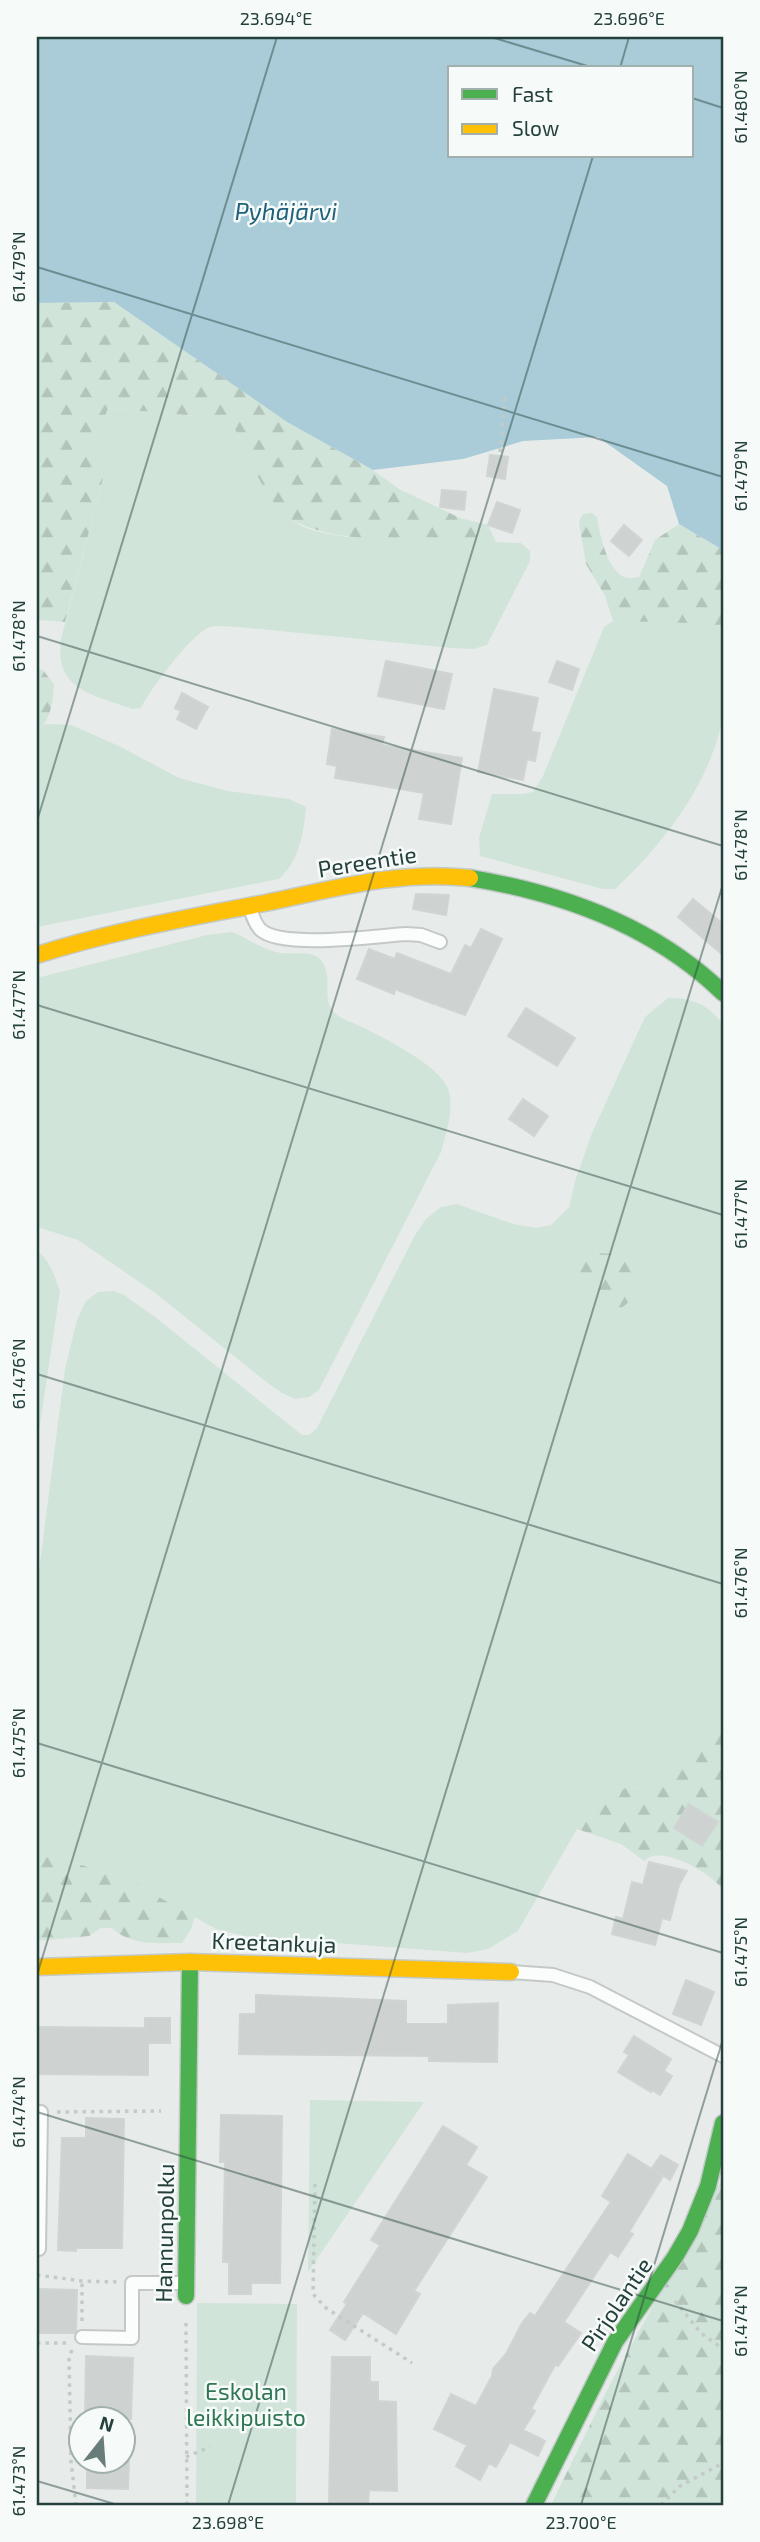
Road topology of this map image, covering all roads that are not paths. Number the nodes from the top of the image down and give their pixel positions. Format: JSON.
{"nodes":[{"id":1,"x":249,"y":906,"type":"junction"},
{"id":2,"x":440,"y":942,"type":"dead end"},
{"id":3,"x":37,"y":955,"type":"edge"},
{"id":4,"x":723,"y":993,"type":"edge"},
{"id":5,"x":190,"y":1962,"type":"junction"},
{"id":6,"x":37,"y":1967,"type":"edge"},
{"id":7,"x":511,"y":1972,"type":"joint"},
{"id":8,"x":723,"y":2056,"type":"edge"},
{"id":9,"x":39,"y":2112,"type":"edge"},
{"id":10,"x":723,"y":2123,"type":"edge"},
{"id":11,"x":38,"y":2249,"type":"edge"},
{"id":12,"x":186,"y":2289,"type":"joint"},
{"id":13,"x":82,"y":2337,"type":"road end"},
{"id":14,"x":534,"y":2505,"type":"edge"}],
"edges":[{"from":1,"to":2,"type":"lane"},
{"from":1,"to":3,"type":"street","name":"Pereentie"},
{"from":1,"to":4,"type":"street","name":"Pereentie"},
{"from":5,"to":6,"type":"street","name":"Kreetankuja"},
{"from":5,"to":7,"type":"street","name":"Kreetankuja"},
{"from":5,"to":12,"type":"street","name":"Hannunpolku"},
{"from":7,"to":8,"type":"lane"},
{"from":9,"to":11,"type":"lane"},
{"from":10,"to":14,"type":"street","name":"Pirjolantie"},
{"from":12,"to":13,"type":"lane"}]}
